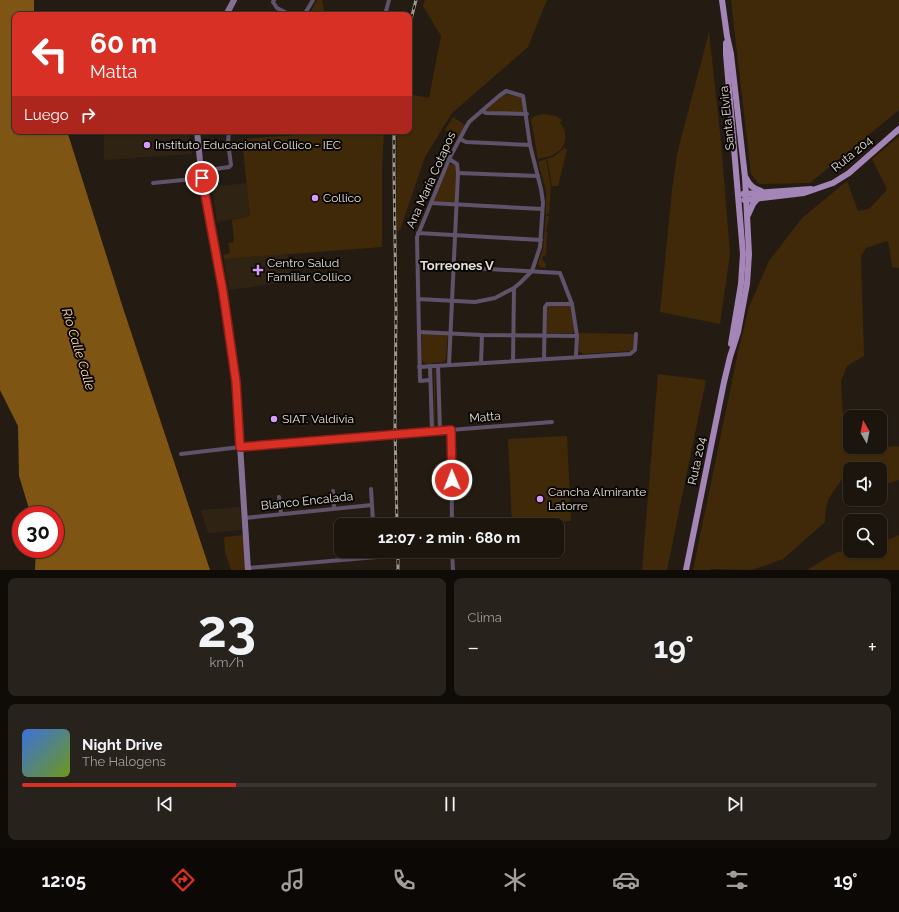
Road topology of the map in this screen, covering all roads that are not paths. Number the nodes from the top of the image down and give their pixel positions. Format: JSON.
{"nodes":[{"id":1,"x":234,"y":0,"type":"edge"},
{"id":2,"x":274,"y":0,"type":"edge"},
{"id":3,"x":313,"y":0,"type":"edge"},
{"id":4,"x":389,"y":0,"type":"edge"},
{"id":5,"x":722,"y":0,"type":"edge"},
{"id":6,"x":228,"y":12,"type":"edge"},
{"id":7,"x":285,"y":12,"type":"edge"},
{"id":8,"x":306,"y":12,"type":"edge"},
{"id":9,"x":386,"y":12,"type":"edge"},
{"id":10,"x":727,"y":36,"type":"junction"},
{"id":11,"x":482,"y":111,"type":"junction"},
{"id":12,"x":527,"y":114,"type":"junction"},
{"id":13,"x":899,"y":129,"type":"edge"},
{"id":14,"x":197,"y":134,"type":"edge"},
{"id":15,"x":229,"y":134,"type":"edge"},
{"id":16,"x":460,"y":139,"type":"junction"},
{"id":17,"x":530,"y":145,"type":"junction"},
{"id":18,"x":449,"y":159,"type":"junction"},
{"id":19,"x":201,"y":171,"type":"junction"},
{"id":20,"x":458,"y":173,"type":"junction"},
{"id":21,"x":538,"y":176,"type":"junction"},
{"id":22,"x":745,"y":177,"type":"junction"},
{"id":23,"x":202,"y":178,"type":"junction"},
{"id":24,"x":153,"y":184,"type":"dead end"},
{"id":25,"x":815,"y":189,"type":"junction"},
{"id":26,"x":766,"y":191,"type":"junction"},
{"id":27,"x":738,"y":197,"type":"junction"},
{"id":28,"x":747,"y":197,"type":"junction"},
{"id":29,"x":758,"y":198,"type":"junction"},
{"id":30,"x":431,"y":203,"type":"junction"},
{"id":31,"x":456,"y":204,"type":"junction"},
{"id":32,"x":542,"y":209,"type":"junction"},
{"id":33,"x":748,"y":217,"type":"junction"},
{"id":34,"x":418,"y":233,"type":"junction"},
{"id":35,"x":454,"y":235,"type":"junction"},
{"id":36,"x":541,"y":240,"type":"junction"},
{"id":37,"x":453,"y":267,"type":"junction"},
{"id":38,"x":532,"y":271,"type":"junction"},
{"id":39,"x":514,"y":288,"type":"junction"},
{"id":40,"x":418,"y":299,"type":"junction"},
{"id":41,"x":452,"y":300,"type":"junction"},
{"id":42,"x":572,"y":304,"type":"junction"},
{"id":43,"x":419,"y":332,"type":"junction"},
{"id":44,"x":450,"y":333,"type":"junction"},
{"id":45,"x":636,"y":334,"type":"dead end"},
{"id":46,"x":482,"y":335,"type":"junction"},
{"id":47,"x":514,"y":336,"type":"junction"},
{"id":48,"x":544,"y":336,"type":"junction"},
{"id":49,"x":577,"y":336,"type":"junction"},
{"id":50,"x":576,"y":356,"type":"junction"},
{"id":51,"x":730,"y":357,"type":"junction"},
{"id":52,"x":544,"y":359,"type":"junction"},
{"id":53,"x":513,"y":361,"type":"junction"},
{"id":54,"x":481,"y":363,"type":"junction"},
{"id":55,"x":449,"y":365,"type":"junction"},
{"id":56,"x":430,"y":366,"type":"junction"},
{"id":57,"x":438,"y":366,"type":"junction"},
{"id":58,"x":419,"y":367,"type":"junction"},
{"id":59,"x":430,"y":380,"type":"junction"},
{"id":60,"x":552,"y":422,"type":"dead end"},
{"id":61,"x":451,"y":430,"type":"junction"},
{"id":62,"x":432,"y":431,"type":"junction"},
{"id":63,"x":440,"y":431,"type":"junction"},
{"id":64,"x":240,"y":447,"type":"junction"},
{"id":65,"x":180,"y":454,"type":"dead end"},
{"id":66,"x":371,"y":489,"type":"dead end"},
{"id":67,"x":333,"y":491,"type":"dead end"},
{"id":68,"x":279,"y":498,"type":"dead end"},
{"id":69,"x":372,"y":504,"type":"junction"},
{"id":70,"x":334,"y":508,"type":"junction"},
{"id":71,"x":281,"y":513,"type":"junction"},
{"id":72,"x":245,"y":518,"type":"junction"},
{"id":73,"x":373,"y":518,"type":"edge"},
{"id":74,"x":452,"y":518,"type":"edge"},
{"id":75,"x":367,"y":558,"type":"edge"},
{"id":76,"x":452,"y":558,"type":"edge"},
{"id":77,"x":248,"y":569,"type":"edge"},
{"id":78,"x":453,"y":570,"type":"edge"},
{"id":79,"x":686,"y":570,"type":"edge"}],
"edges":[{"from":1,"to":6,"type":"main road"},
{"from":2,"to":7,"type":"street"},
{"from":3,"to":8,"type":"street"},
{"from":4,"to":9,"type":"street"},
{"from":5,"to":10,"type":"main road","name":"Santa Elvira"},
{"from":10,"to":22,"type":"main road","name":"Santa Elvira"},
{"from":10,"to":27,"type":"main road","name":"Santa Elvira"},
{"from":11,"to":12,"type":"street"},
{"from":11,"to":12,"type":"street","name":"Ana María Cotapos"},
{"from":11,"to":16,"type":"street","name":"Ana María Cotapos"},
{"from":12,"to":17,"type":"street"},
{"from":13,"to":25,"type":"main road","name":"Ruta 204"},
{"from":14,"to":19,"type":"main road"},
{"from":15,"to":19,"type":"street"},
{"from":16,"to":17,"type":"street"},
{"from":16,"to":18,"type":"street","name":"Ana María Cotapos"},
{"from":17,"to":21,"type":"street"},
{"from":18,"to":20,"type":"street"},
{"from":18,"to":30,"type":"street","name":"Ana María Cotapos"},
{"from":19,"to":23,"type":"main road"},
{"from":20,"to":21,"type":"street"},
{"from":20,"to":31,"type":"street"},
{"from":21,"to":32,"type":"street"},
{"from":22,"to":26,"type":"main road"},
{"from":22,"to":28,"type":"main road","name":"Santa Elvira"},
{"from":23,"to":24,"type":"street"},
{"from":23,"to":64,"type":"main road"},
{"from":25,"to":26,"type":"main road","name":"Ruta 204"},
{"from":25,"to":29,"type":"main road","name":"Ruta 204"},
{"from":26,"to":28,"type":"main road","name":"Ruta 204"},
{"from":27,"to":28,"type":"main road","name":"Ruta 204"},
{"from":27,"to":51,"type":"main road","name":"Ruta 204"},
{"from":28,"to":29,"type":"main road","name":"Ruta 204"},
{"from":28,"to":33,"type":"main road","name":"Ruta 204"},
{"from":29,"to":33,"type":"main road"},
{"from":30,"to":31,"type":"street"},
{"from":30,"to":34,"type":"street","name":"Ana María Cotapos"},
{"from":31,"to":32,"type":"street"},
{"from":31,"to":35,"type":"street"},
{"from":32,"to":36,"type":"street"},
{"from":33,"to":51,"type":"main road","name":"Ruta 204"},
{"from":34,"to":35,"type":"street"},
{"from":34,"to":40,"type":"street","name":"Ana María Cotapos"},
{"from":35,"to":36,"type":"street"},
{"from":35,"to":37,"type":"street"},
{"from":36,"to":38,"type":"street"},
{"from":37,"to":38,"type":"street"},
{"from":37,"to":41,"type":"street"},
{"from":38,"to":39,"type":"street"},
{"from":38,"to":42,"type":"street"},
{"from":39,"to":41,"type":"street"},
{"from":39,"to":47,"type":"street"},
{"from":40,"to":41,"type":"street"},
{"from":40,"to":43,"type":"street","name":"Ana María Cotapos"},
{"from":41,"to":44,"type":"street"},
{"from":42,"to":48,"type":"street"},
{"from":42,"to":49,"type":"street"},
{"from":43,"to":44,"type":"street"},
{"from":43,"to":58,"type":"street","name":"Ana María Cotapos"},
{"from":44,"to":46,"type":"street"},
{"from":44,"to":55,"type":"street"},
{"from":45,"to":50,"type":"street"},
{"from":46,"to":47,"type":"street"},
{"from":46,"to":54,"type":"street"},
{"from":47,"to":48,"type":"street"},
{"from":47,"to":53,"type":"street"},
{"from":48,"to":49,"type":"street"},
{"from":48,"to":52,"type":"street"},
{"from":49,"to":50,"type":"street"},
{"from":50,"to":52,"type":"street"},
{"from":51,"to":79,"type":"main road","name":"Ruta 204"},
{"from":52,"to":53,"type":"street"},
{"from":53,"to":54,"type":"street"},
{"from":54,"to":55,"type":"street"},
{"from":55,"to":57,"type":"street"},
{"from":56,"to":57,"type":"street"},
{"from":56,"to":58,"type":"street"},
{"from":56,"to":59,"type":"street"},
{"from":57,"to":63,"type":"street"},
{"from":58,"to":59,"type":"street","name":"Ana María Cotapos"},
{"from":59,"to":62,"type":"street"},
{"from":60,"to":61,"type":"street","name":"Matta"},
{"from":61,"to":63,"type":"street","name":"Matta"},
{"from":61,"to":74,"type":"street"},
{"from":62,"to":63,"type":"street","name":"Matta"},
{"from":62,"to":64,"type":"street","name":"Matta"},
{"from":64,"to":65,"type":"street","name":"Matta"},
{"from":64,"to":72,"type":"main road"},
{"from":66,"to":69,"type":"street","name":"Blanco Encalada"},
{"from":67,"to":70,"type":"street"},
{"from":68,"to":71,"type":"street"},
{"from":69,"to":70,"type":"street","name":"Blanco Encalada"},
{"from":69,"to":73,"type":"street","name":"Blanco Encalada"},
{"from":70,"to":71,"type":"street","name":"Blanco Encalada"},
{"from":71,"to":72,"type":"street","name":"Blanco Encalada"},
{"from":72,"to":77,"type":"main road"},
{"from":75,"to":77,"type":"street"},
{"from":76,"to":78,"type":"street"}]}
